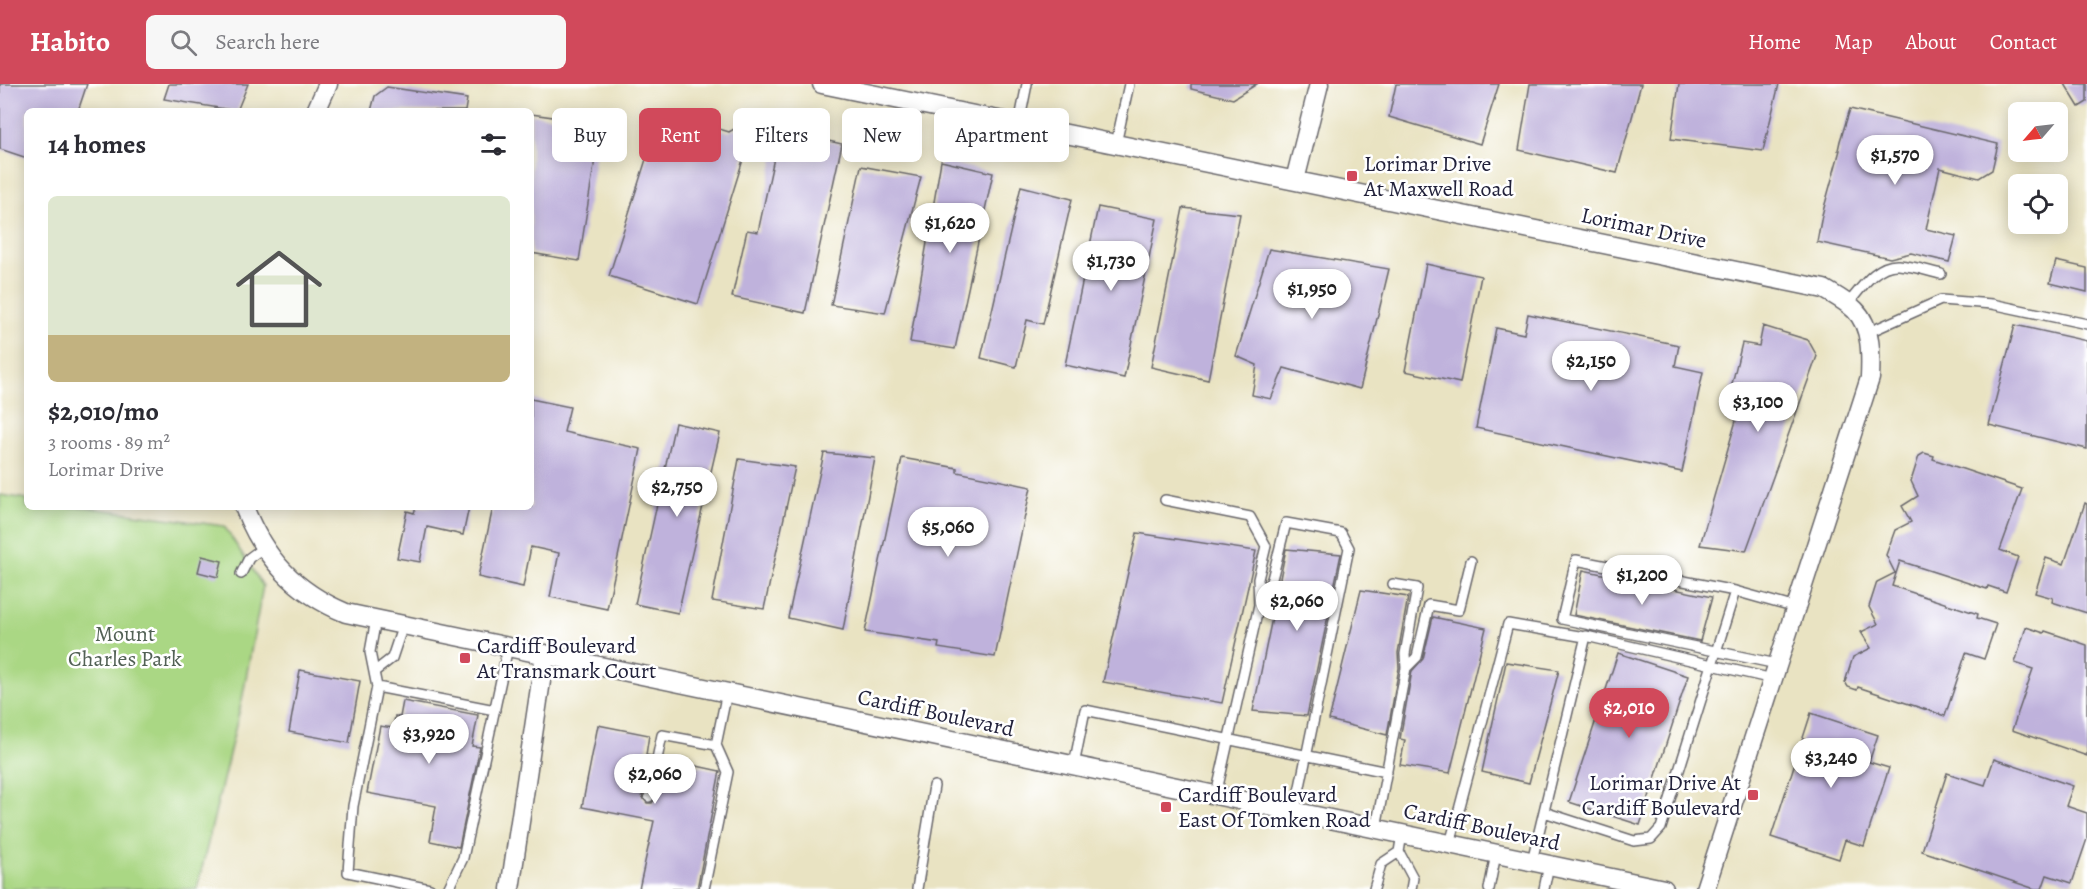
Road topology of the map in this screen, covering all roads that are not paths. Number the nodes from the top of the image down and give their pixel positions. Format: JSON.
{"nodes":[{"id":1,"x":328,"y":84,"type":"edge"},
{"id":2,"x":822,"y":84,"type":"edge"},
{"id":3,"x":1027,"y":84,"type":"edge"},
{"id":4,"x":1129,"y":84,"type":"edge"},
{"id":5,"x":1319,"y":84,"type":"edge"},
{"id":6,"x":317,"y":108,"type":"edge"},
{"id":7,"x":940,"y":108,"type":"edge"},
{"id":8,"x":1022,"y":108,"type":"edge"},
{"id":9,"x":1069,"y":134,"type":"edge"},
{"id":10,"x":1116,"y":144,"type":"junction"},
{"id":11,"x":1294,"y":180,"type":"junction"},
{"id":12,"x":1941,"y":274,"type":"dead end"},
{"id":13,"x":1847,"y":305,"type":"junction"},
{"id":14,"x":2087,"y":324,"type":"edge"},
{"id":15,"x":1868,"y":333,"type":"junction"},
{"id":16,"x":1165,"y":500,"type":"dead end"},
{"id":17,"x":246,"y":510,"type":"edge"},
{"id":18,"x":264,"y":547,"type":"junction"},
{"id":19,"x":1471,"y":561,"type":"dead end"},
{"id":20,"x":241,"y":574,"type":"dead end"},
{"id":21,"x":1394,"y":584,"type":"dead end"},
{"id":22,"x":1735,"y":591,"type":"junction"},
{"id":23,"x":1259,"y":605,"type":"junction"},
{"id":24,"x":1796,"y":608,"type":"junction"},
{"id":25,"x":376,"y":619,"type":"junction"},
{"id":26,"x":403,"y":624,"type":"junction"},
{"id":27,"x":1585,"y":637,"type":"junction"},
{"id":28,"x":508,"y":647,"type":"junction"},
{"id":29,"x":1717,"y":651,"type":"junction"},
{"id":30,"x":545,"y":654,"type":"junction"},
{"id":31,"x":1713,"y":665,"type":"junction"},
{"id":32,"x":1406,"y":668,"type":"junction"},
{"id":33,"x":1775,"y":671,"type":"junction"},
{"id":34,"x":374,"y":672,"type":"junction"},
{"id":35,"x":377,"y":687,"type":"junction"},
{"id":36,"x":727,"y":692,"type":"junction"},
{"id":37,"x":495,"y":710,"type":"junction"},
{"id":38,"x":1228,"y":740,"type":"junction"},
{"id":39,"x":716,"y":745,"type":"junction"},
{"id":40,"x":1307,"y":756,"type":"junction"},
{"id":41,"x":1074,"y":765,"type":"junction"},
{"id":42,"x":1387,"y":772,"type":"junction"},
{"id":43,"x":934,"y":786,"type":"dead end"},
{"id":44,"x":1216,"y":795,"type":"junction"},
{"id":45,"x":649,"y":797,"type":"dead end"},
{"id":46,"x":1295,"y":812,"type":"junction"},
{"id":47,"x":1544,"y":812,"type":"junction"},
{"id":48,"x":1376,"y":828,"type":"junction"},
{"id":49,"x":1402,"y":834,"type":"junction"},
{"id":50,"x":1450,"y":844,"type":"junction"},
{"id":51,"x":1399,"y":852,"type":"junction"},
{"id":52,"x":1496,"y":854,"type":"junction"},
{"id":53,"x":1541,"y":863,"type":"junction"},
{"id":54,"x":430,"y":889,"type":"edge"},
{"id":55,"x":448,"y":889,"type":"edge"},
{"id":56,"x":510,"y":889,"type":"edge"},
{"id":57,"x":704,"y":889,"type":"edge"},
{"id":58,"x":917,"y":889,"type":"edge"},
{"id":59,"x":1374,"y":889,"type":"edge"},
{"id":60,"x":1411,"y":889,"type":"edge"},
{"id":61,"x":1489,"y":889,"type":"edge"},
{"id":62,"x":1544,"y":889,"type":"edge"},
{"id":63,"x":1664,"y":889,"type":"edge"},
{"id":64,"x":1705,"y":889,"type":"edge"}],
"edges":[{"from":1,"to":6,"type":"street"},
{"from":2,"to":7,"type":"street","name":"Lorimar Drive"},
{"from":3,"to":8,"type":"lane"},
{"from":4,"to":10,"type":"lane"},
{"from":5,"to":11,"type":"street"},
{"from":9,"to":10,"type":"street","name":"Lorimar Drive"},
{"from":10,"to":11,"type":"street","name":"Lorimar Drive"},
{"from":11,"to":13,"type":"street","name":"Lorimar Drive"},
{"from":12,"to":13,"type":"lane"},
{"from":13,"to":15,"type":"street","name":"Lorimar Drive"},
{"from":14,"to":15,"type":"lane"},
{"from":15,"to":24,"type":"street","name":"Lorimar Drive"},
{"from":16,"to":23,"type":"lane"},
{"from":17,"to":18,"type":"street","name":"Cardiff Boulevard"},
{"from":18,"to":20,"type":"lane"},
{"from":18,"to":25,"type":"street","name":"Cardiff Boulevard"},
{"from":19,"to":32,"type":"lane"},
{"from":21,"to":32,"type":"lane"},
{"from":22,"to":24,"type":"lane"},
{"from":22,"to":29,"type":"lane"},
{"from":22,"to":29,"type":"lane"},
{"from":23,"to":38,"type":"lane"},
{"from":23,"to":40,"type":"lane"},
{"from":24,"to":33,"type":"street","name":"Lorimar Drive"},
{"from":25,"to":26,"type":"street","name":"Cardiff Boulevard"},
{"from":25,"to":34,"type":"lane"},
{"from":26,"to":28,"type":"street","name":"Cardiff Boulevard"},
{"from":26,"to":34,"type":"lane"},
{"from":27,"to":31,"type":"lane"},
{"from":27,"to":47,"type":"lane"},
{"from":27,"to":50,"type":"lane"},
{"from":28,"to":30,"type":"street","name":"Cardiff Boulevard"},
{"from":28,"to":37,"type":"lane"},
{"from":29,"to":31,"type":"lane"},
{"from":29,"to":33,"type":"lane"},
{"from":30,"to":36,"type":"street","name":"Cardiff Boulevard"},
{"from":30,"to":56,"type":"street"},
{"from":31,"to":33,"type":"lane"},
{"from":31,"to":47,"type":"lane"},
{"from":32,"to":42,"type":"lane"},
{"from":33,"to":64,"type":"street","name":"Lorimar Drive"},
{"from":34,"to":35,"type":"lane"},
{"from":35,"to":37,"type":"lane"},
{"from":35,"to":54,"type":"lane"},
{"from":36,"to":39,"type":"lane"},
{"from":36,"to":41,"type":"street","name":"Cardiff Boulevard"},
{"from":37,"to":55,"type":"lane"},
{"from":38,"to":40,"type":"lane"},
{"from":38,"to":41,"type":"lane"},
{"from":38,"to":44,"type":"lane"},
{"from":39,"to":45,"type":"lane"},
{"from":39,"to":57,"type":"lane"},
{"from":40,"to":42,"type":"lane"},
{"from":40,"to":46,"type":"lane"},
{"from":41,"to":44,"type":"street","name":"Cardiff Boulevard"},
{"from":42,"to":48,"type":"lane"},
{"from":43,"to":58,"type":"lane"},
{"from":44,"to":46,"type":"street","name":"Cardiff Boulevard"},
{"from":46,"to":48,"type":"street","name":"Cardiff Boulevard"},
{"from":47,"to":53,"type":"lane"},
{"from":48,"to":49,"type":"street","name":"Cardiff Boulevard"},
{"from":49,"to":50,"type":"street","name":"Cardiff Boulevard"},
{"from":49,"to":51,"type":"lane"},
{"from":50,"to":52,"type":"street","name":"Cardiff Boulevard"},
{"from":51,"to":59,"type":"lane"},
{"from":51,"to":60,"type":"lane"},
{"from":52,"to":53,"type":"street","name":"Cardiff Boulevard"},
{"from":52,"to":61,"type":"lane"},
{"from":53,"to":62,"type":"lane"},
{"from":53,"to":63,"type":"street","name":"Cardiff Boulevard"}]}
